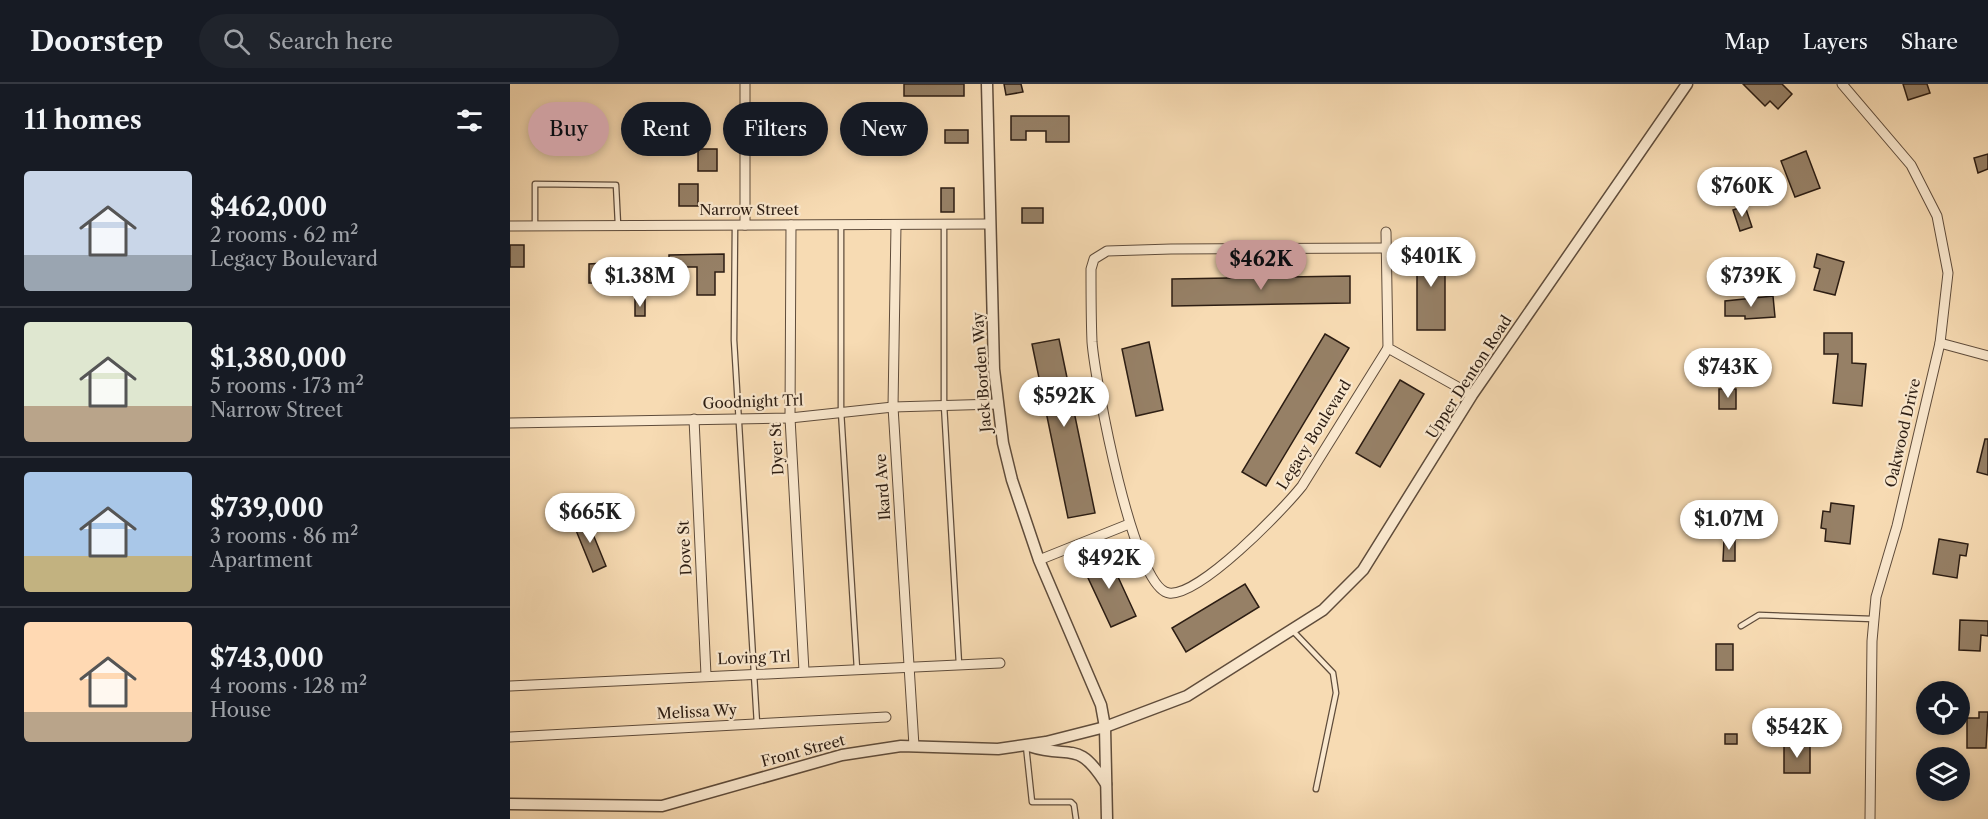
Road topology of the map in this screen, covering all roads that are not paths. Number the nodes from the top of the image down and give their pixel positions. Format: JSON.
{"nodes":[{"id":1,"x":745,"y":84,"type":"edge"},
{"id":2,"x":987,"y":84,"type":"edge"},
{"id":3,"x":1687,"y":84,"type":"edge"},
{"id":4,"x":1842,"y":84,"type":"edge"},
{"id":5,"x":944,"y":224,"type":"junction"},
{"id":6,"x":989,"y":224,"type":"junction"},
{"id":7,"x":618,"y":225,"type":"junction"},
{"id":8,"x":740,"y":225,"type":"junction"},
{"id":9,"x":791,"y":225,"type":"junction"},
{"id":10,"x":841,"y":225,"type":"junction"},
{"id":11,"x":896,"y":225,"type":"junction"},
{"id":12,"x":510,"y":226,"type":"edge"},
{"id":13,"x":535,"y":226,"type":"junction"},
{"id":14,"x":1386,"y":232,"type":"dead end"},
{"id":15,"x":1386,"y":248,"type":"junction"},
{"id":16,"x":1940,"y":343,"type":"junction"},
{"id":17,"x":1388,"y":348,"type":"junction"},
{"id":18,"x":1988,"y":356,"type":"edge"},
{"id":19,"x":1472,"y":395,"type":"junction"},
{"id":20,"x":997,"y":404,"type":"junction"},
{"id":21,"x":944,"y":405,"type":"junction"},
{"id":22,"x":893,"y":407,"type":"junction"},
{"id":23,"x":841,"y":411,"type":"junction"},
{"id":24,"x":790,"y":417,"type":"junction"},
{"id":25,"x":739,"y":418,"type":"junction"},
{"id":26,"x":694,"y":419,"type":"junction"},
{"id":27,"x":510,"y":423,"type":"edge"},
{"id":28,"x":1129,"y":524,"type":"junction"},
{"id":29,"x":1039,"y":560,"type":"junction"},
{"id":30,"x":1874,"y":619,"type":"junction"},
{"id":31,"x":1741,"y":626,"type":"dead end"},
{"id":32,"x":1291,"y":629,"type":"junction"},
{"id":33,"x":1000,"y":663,"type":"dead end"},
{"id":34,"x":959,"y":664,"type":"junction"},
{"id":35,"x":909,"y":667,"type":"junction"},
{"id":36,"x":857,"y":669,"type":"junction"},
{"id":37,"x":804,"y":671,"type":"junction"},
{"id":38,"x":754,"y":673,"type":"junction"},
{"id":39,"x":706,"y":675,"type":"junction"},
{"id":40,"x":510,"y":686,"type":"edge"},
{"id":41,"x":886,"y":717,"type":"dead end"},
{"id":42,"x":758,"y":724,"type":"junction"},
{"id":43,"x":1105,"y":727,"type":"junction"},
{"id":44,"x":510,"y":737,"type":"edge"},
{"id":45,"x":1026,"y":745,"type":"junction"},
{"id":46,"x":914,"y":746,"type":"junction"},
{"id":47,"x":1106,"y":784,"type":"junction"},
{"id":48,"x":1316,"y":789,"type":"dead end"},
{"id":49,"x":510,"y":804,"type":"edge"},
{"id":50,"x":1076,"y":819,"type":"edge"},
{"id":51,"x":1107,"y":819,"type":"edge"},
{"id":52,"x":1870,"y":819,"type":"edge"}],
"edges":[{"from":1,"to":8,"type":"street"},
{"from":2,"to":6,"type":"street","name":"Jack Borden Way"},
{"from":3,"to":19,"type":"street","name":"Upper Denton Road"},
{"from":4,"to":16,"type":"street","name":"Oakwood Drive"},
{"from":5,"to":6,"type":"street","name":"Narrow Street"},
{"from":5,"to":11,"type":"street","name":"Narrow Street"},
{"from":5,"to":21,"type":"lane"},
{"from":6,"to":20,"type":"street","name":"Jack Borden Way"},
{"from":7,"to":8,"type":"street","name":"Narrow Street"},
{"from":7,"to":13,"type":"street","name":"Narrow Street"},
{"from":7,"to":13,"type":"lane"},
{"from":8,"to":9,"type":"street","name":"Narrow Street"},
{"from":8,"to":25,"type":"lane"},
{"from":9,"to":10,"type":"street","name":"Narrow Street"},
{"from":9,"to":24,"type":"street","name":"Dyer St"},
{"from":10,"to":11,"type":"street","name":"Narrow Street"},
{"from":10,"to":23,"type":"lane"},
{"from":11,"to":22,"type":"street","name":"Ikard Ave"},
{"from":12,"to":13,"type":"street","name":"Narrow Street"},
{"from":14,"to":15,"type":"street"},
{"from":15,"to":17,"type":"street"},
{"from":15,"to":28,"type":"street","name":"Legacy Boulevard"},
{"from":16,"to":18,"type":"street"},
{"from":16,"to":30,"type":"street","name":"Oakwood Drive"},
{"from":17,"to":19,"type":"street"},
{"from":17,"to":28,"type":"street","name":"Legacy Boulevard"},
{"from":19,"to":32,"type":"street","name":"Upper Denton Road"},
{"from":20,"to":21,"type":"street","name":"Goodnight Trl"},
{"from":20,"to":29,"type":"street","name":"Jack Borden Way"},
{"from":21,"to":22,"type":"street","name":"Goodnight Trl"},
{"from":21,"to":34,"type":"lane"},
{"from":22,"to":23,"type":"street","name":"Goodnight Trl"},
{"from":22,"to":35,"type":"street","name":"Ikard Ave"},
{"from":23,"to":24,"type":"street","name":"Goodnight Trl"},
{"from":23,"to":36,"type":"lane"},
{"from":24,"to":25,"type":"street","name":"Goodnight Trl"},
{"from":24,"to":37,"type":"street","name":"Dyer St"},
{"from":25,"to":26,"type":"street","name":"Goodnight Trl"},
{"from":25,"to":38,"type":"lane"},
{"from":26,"to":27,"type":"street","name":"Goodnight Trl"},
{"from":26,"to":39,"type":"street","name":"Dove St"},
{"from":28,"to":29,"type":"street"},
{"from":29,"to":43,"type":"street","name":"Jack Borden Way"},
{"from":30,"to":31,"type":"lane"},
{"from":30,"to":52,"type":"street","name":"Oakwood Drive"},
{"from":32,"to":43,"type":"street","name":"Upper Denton Road"},
{"from":32,"to":48,"type":"lane"},
{"from":33,"to":34,"type":"street","name":"Loving Trl"},
{"from":34,"to":35,"type":"street","name":"Loving Trl"},
{"from":35,"to":36,"type":"street","name":"Loving Trl"},
{"from":35,"to":46,"type":"street","name":"Ikard Ave"},
{"from":36,"to":37,"type":"street","name":"Loving Trl"},
{"from":37,"to":38,"type":"street","name":"Loving Trl"},
{"from":38,"to":39,"type":"street","name":"Loving Trl"},
{"from":38,"to":42,"type":"lane"},
{"from":39,"to":40,"type":"street","name":"Loving Trl"},
{"from":41,"to":42,"type":"street","name":"Melissa Wy"},
{"from":42,"to":44,"type":"street","name":"Melissa Wy"},
{"from":43,"to":45,"type":"street","name":"Front Street"},
{"from":43,"to":47,"type":"street","name":"Jack Borden Way"},
{"from":45,"to":46,"type":"street","name":"Front Street"},
{"from":45,"to":47,"type":"street"},
{"from":45,"to":50,"type":"lane"},
{"from":46,"to":49,"type":"street","name":"Front Street"},
{"from":47,"to":51,"type":"street","name":"Jack Borden Way"}]}
